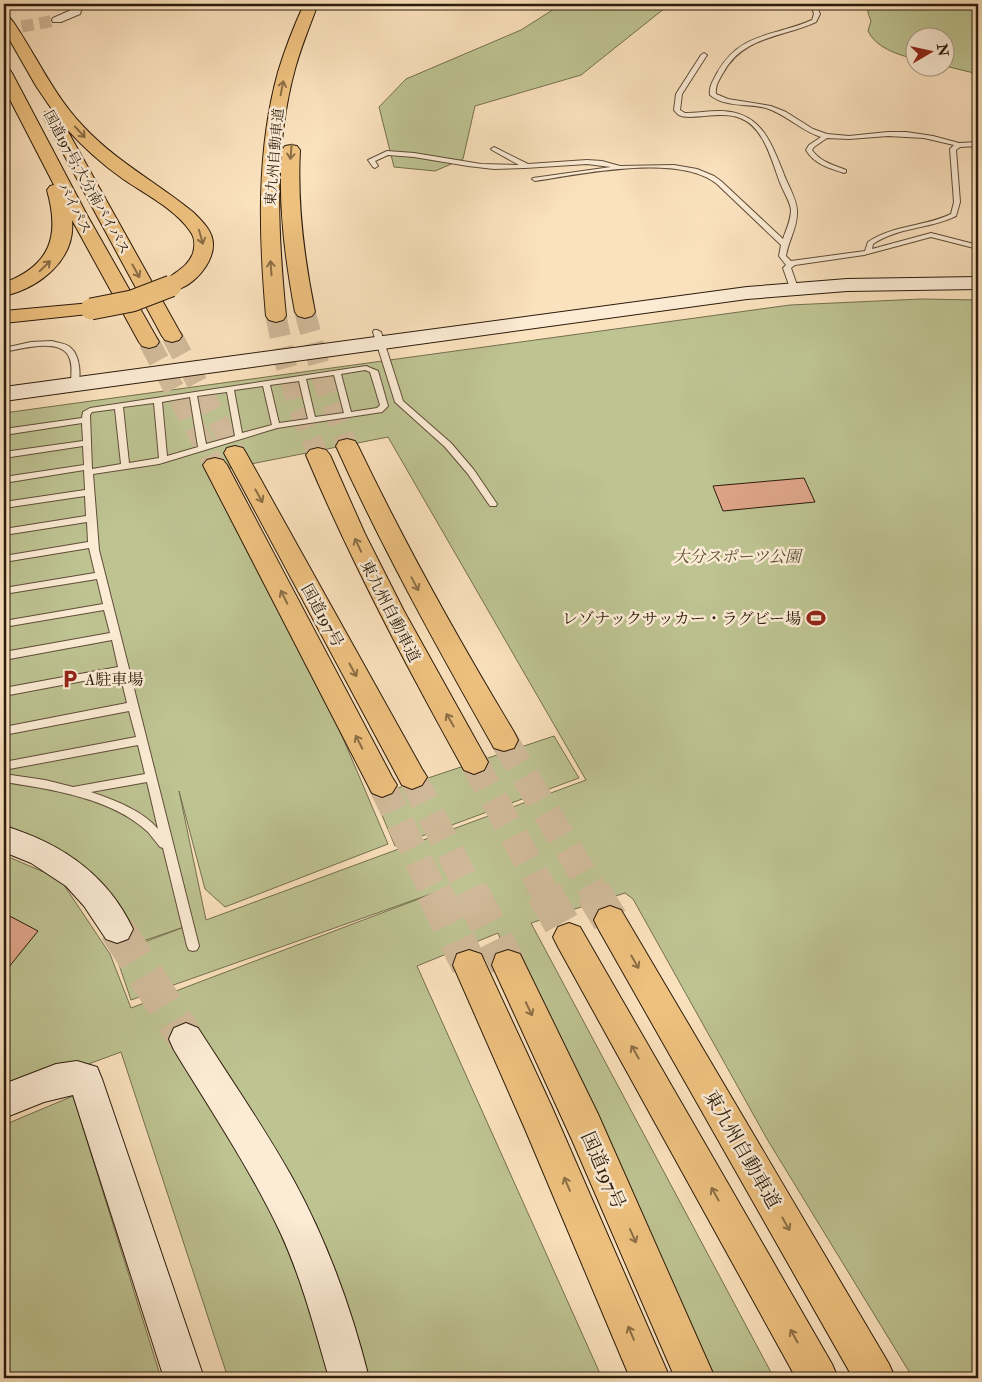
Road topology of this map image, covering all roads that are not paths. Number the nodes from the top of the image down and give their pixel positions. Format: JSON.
{"nodes":[{"id":1,"x":78,"y":4,"type":"edge"},
{"id":2,"x":311,"y":4,"type":"edge"},
{"id":3,"x":814,"y":4,"type":"edge"},
{"id":4,"x":4,"y":20,"type":"edge"},
{"id":5,"x":57,"y":20,"type":"tunnel mouth"},
{"id":6,"x":4,"y":28,"type":"edge"},
{"id":7,"x":704,"y":55,"type":"dead end"},
{"id":8,"x":4,"y":73,"type":"edge"},
{"id":9,"x":16,"y":94,"type":"junction"},
{"id":10,"x":292,"y":132,"type":"dead end"},
{"id":11,"x":826,"y":136,"type":"junction"},
{"id":12,"x":978,"y":144,"type":"edge"},
{"id":13,"x":959,"y":145,"type":"junction"},
{"id":14,"x":494,"y":149,"type":"dead end"},
{"id":15,"x":376,"y":166,"type":"dead end"},
{"id":16,"x":526,"y":166,"type":"junction"},
{"id":17,"x":623,"y":168,"type":"junction"},
{"id":18,"x":844,"y":171,"type":"dead end"},
{"id":19,"x":535,"y":179,"type":"dead end"},
{"id":20,"x":784,"y":245,"type":"junction"},
{"id":21,"x":978,"y":247,"type":"edge"},
{"id":22,"x":868,"y":252,"type":"junction"},
{"id":23,"x":978,"y":273,"type":"edge"},
{"id":24,"x":791,"y":277,"type":"junction"},
{"id":25,"x":978,"y":283,"type":"edge"},
{"id":26,"x":4,"y":290,"type":"edge"},
{"id":27,"x":305,"y":312,"type":"tunnel mouth"},
{"id":28,"x":276,"y":316,"type":"tunnel mouth"},
{"id":29,"x":4,"y":317,"type":"edge"},
{"id":30,"x":172,"y":336,"type":"tunnel mouth"},
{"id":31,"x":378,"y":337,"type":"junction"},
{"id":32,"x":149,"y":342,"type":"tunnel mouth"},
{"id":33,"x":4,"y":350,"type":"edge"},
{"id":34,"x":337,"y":372,"type":"junction"},
{"id":35,"x":75,"y":378,"type":"junction"},
{"id":36,"x":302,"y":378,"type":"junction"},
{"id":37,"x":4,"y":383,"type":"edge"},
{"id":38,"x":266,"y":383,"type":"junction"},
{"id":39,"x":230,"y":388,"type":"junction"},
{"id":40,"x":4,"y":394,"type":"edge"},
{"id":41,"x":193,"y":394,"type":"junction"},
{"id":42,"x":158,"y":399,"type":"junction"},
{"id":43,"x":399,"y":402,"type":"junction"},
{"id":44,"x":119,"y":405,"type":"junction"},
{"id":45,"x":384,"y":405,"type":"junction"},
{"id":46,"x":348,"y":414,"type":"junction"},
{"id":47,"x":86,"y":420,"type":"junction"},
{"id":48,"x":312,"y":420,"type":"junction"},
{"id":49,"x":276,"y":426,"type":"junction"},
{"id":50,"x":4,"y":432,"type":"edge"},
{"id":51,"x":87,"y":443,"type":"junction"},
{"id":52,"x":347,"y":446,"type":"tunnel mouth"},
{"id":53,"x":223,"y":451,"type":"junction"},
{"id":54,"x":318,"y":455,"type":"tunnel mouth"},
{"id":55,"x":4,"y":456,"type":"edge"},
{"id":56,"x":163,"y":460,"type":"junction"},
{"id":57,"x":125,"y":467,"type":"junction"},
{"id":58,"x":88,"y":470,"type":"junction"},
{"id":59,"x":4,"y":480,"type":"edge"},
{"id":60,"x":90,"y":492,"type":"junction"},
{"id":61,"x":493,"y":504,"type":"dead end"},
{"id":62,"x":4,"y":505,"type":"edge"},
{"id":63,"x":91,"y":518,"type":"junction"},
{"id":64,"x":4,"y":532,"type":"edge"},
{"id":65,"x":93,"y":544,"type":"junction"},
{"id":66,"x":4,"y":559,"type":"edge"},
{"id":67,"x":100,"y":575,"type":"junction"},
{"id":68,"x":4,"y":591,"type":"edge"},
{"id":69,"x":108,"y":606,"type":"junction"},
{"id":70,"x":4,"y":624,"type":"edge"},
{"id":71,"x":115,"y":636,"type":"junction"},
{"id":72,"x":4,"y":656,"type":"edge"},
{"id":73,"x":124,"y":670,"type":"junction"},
{"id":74,"x":4,"y":692,"type":"edge"},
{"id":75,"x":133,"y":706,"type":"junction"},
{"id":76,"x":4,"y":730,"type":"edge"},
{"id":77,"x":141,"y":740,"type":"junction"},
{"id":78,"x":504,"y":740,"type":"tunnel mouth"},
{"id":79,"x":474,"y":762,"type":"tunnel mouth"},
{"id":80,"x":4,"y":766,"type":"edge"},
{"id":81,"x":150,"y":777,"type":"junction"},
{"id":82,"x":412,"y":777,"type":"tunnel mouth"},
{"id":83,"x":4,"y":778,"type":"edge"},
{"id":84,"x":382,"y":785,"type":"tunnel mouth"},
{"id":85,"x":73,"y":792,"type":"junction"},
{"id":86,"x":4,"y":839,"type":"edge"},
{"id":87,"x":169,"y":851,"type":"junction"},
{"id":88,"x":610,"y":920,"type":"tunnel mouth"},
{"id":89,"x":116,"y":929,"type":"tunnel mouth"},
{"id":90,"x":570,"y":937,"type":"tunnel mouth"},
{"id":91,"x":193,"y":946,"type":"dead end"},
{"id":92,"x":469,"y":965,"type":"tunnel mouth"},
{"id":93,"x":508,"y":965,"type":"tunnel mouth"},
{"id":94,"x":186,"y":1039,"type":"tunnel mouth"},
{"id":95,"x":4,"y":1101,"type":"edge"},
{"id":96,"x":184,"y":1378,"type":"edge"},
{"id":97,"x":349,"y":1378,"type":"edge"},
{"id":98,"x":650,"y":1378,"type":"edge"},
{"id":99,"x":694,"y":1378,"type":"edge"},
{"id":100,"x":818,"y":1378,"type":"edge"},
{"id":101,"x":875,"y":1378,"type":"edge"}],
"edges":[{"from":1,"to":5,"type":"street"},
{"from":28,"to":2,"type":"highway","name":"東九州自動車道","one_way":true},
{"from":3,"to":11,"type":"lane"},
{"from":4,"to":29,"type":"highway","one_way":true,"bridge":true},
{"from":6,"to":30,"type":"highway","name":"国道197号;大分南バイパス","one_way":true},
{"from":7,"to":20,"type":"lane"},
{"from":8,"to":9,"type":"highway","name":"バイパス"},
{"from":26,"to":9,"type":"highway","one_way":true},
{"from":9,"to":32,"type":"highway","name":"バイパス"},
{"from":10,"to":27,"type":"highway","name":"東九州自動車道","one_way":true},
{"from":11,"to":13,"type":"lane"},
{"from":11,"to":18,"type":"lane"},
{"from":12,"to":13,"type":"lane"},
{"from":13,"to":22,"type":"lane"},
{"from":14,"to":16,"type":"lane"},
{"from":15,"to":16,"type":"lane"},
{"from":16,"to":17,"type":"lane"},
{"from":17,"to":19,"type":"lane"},
{"from":17,"to":20,"type":"lane"},
{"from":20,"to":24,"type":"lane"},
{"from":21,"to":22,"type":"lane"},
{"from":22,"to":24,"type":"lane"},
{"from":23,"to":24,"type":"street"},
{"from":24,"to":25,"type":"street"},
{"from":24,"to":31,"type":"street"},
{"from":31,"to":35,"type":"street"},
{"from":31,"to":43,"type":"lane"},
{"from":33,"to":35,"type":"lane"},
{"from":34,"to":36,"type":"lane"},
{"from":34,"to":45,"type":"lane"},
{"from":34,"to":46,"type":"lane"},
{"from":35,"to":37,"type":"street"},
{"from":35,"to":40,"type":"street"},
{"from":36,"to":38,"type":"lane"},
{"from":36,"to":48,"type":"lane"},
{"from":38,"to":39,"type":"lane"},
{"from":38,"to":49,"type":"lane"},
{"from":39,"to":41,"type":"lane"},
{"from":39,"to":53,"type":"lane"},
{"from":41,"to":42,"type":"lane"},
{"from":41,"to":53,"type":"lane"},
{"from":42,"to":44,"type":"lane"},
{"from":42,"to":56,"type":"lane"},
{"from":43,"to":45,"type":"lane"},
{"from":43,"to":61,"type":"lane"},
{"from":44,"to":47,"type":"lane"},
{"from":44,"to":57,"type":"lane"},
{"from":45,"to":46,"type":"lane"},
{"from":46,"to":48,"type":"lane"},
{"from":47,"to":50,"type":"lane"},
{"from":47,"to":51,"type":"lane"},
{"from":48,"to":49,"type":"lane"},
{"from":49,"to":53,"type":"lane"},
{"from":51,"to":55,"type":"lane"},
{"from":51,"to":58,"type":"lane"},
{"from":52,"to":78,"type":"highway","name":"東九州自動車道","one_way":true},
{"from":53,"to":56,"type":"lane"},
{"from":53,"to":82,"type":"highway","name":"国道197号","one_way":true},
{"from":84,"to":53,"type":"highway","name":"国道197号","one_way":true},
{"from":79,"to":54,"type":"highway","name":"東九州自動車道","one_way":true},
{"from":56,"to":57,"type":"lane"},
{"from":57,"to":58,"type":"lane"},
{"from":58,"to":59,"type":"lane"},
{"from":58,"to":60,"type":"lane"},
{"from":60,"to":62,"type":"lane"},
{"from":60,"to":63,"type":"lane"},
{"from":63,"to":64,"type":"lane"},
{"from":63,"to":65,"type":"lane"},
{"from":65,"to":66,"type":"lane"},
{"from":65,"to":67,"type":"lane"},
{"from":67,"to":68,"type":"lane"},
{"from":67,"to":69,"type":"lane"},
{"from":69,"to":70,"type":"lane"},
{"from":69,"to":71,"type":"lane"},
{"from":71,"to":72,"type":"lane"},
{"from":71,"to":73,"type":"lane"},
{"from":73,"to":74,"type":"lane"},
{"from":73,"to":75,"type":"lane"},
{"from":75,"to":76,"type":"lane"},
{"from":75,"to":77,"type":"lane"},
{"from":77,"to":80,"type":"lane"},
{"from":77,"to":81,"type":"lane"},
{"from":81,"to":85,"type":"lane"},
{"from":81,"to":87,"type":"lane"},
{"from":83,"to":85,"type":"lane"},
{"from":85,"to":87,"type":"lane"},
{"from":86,"to":89,"type":"street"},
{"from":87,"to":91,"type":"lane"},
{"from":88,"to":101,"type":"highway","name":"東九州自動車道","one_way":true},
{"from":100,"to":90,"type":"highway","one_way":true},
{"from":98,"to":92,"type":"highway","one_way":true},
{"from":93,"to":99,"type":"highway","name":"国道197号","one_way":true},
{"from":94,"to":97,"type":"street"},
{"from":95,"to":96,"type":"street"}]}
